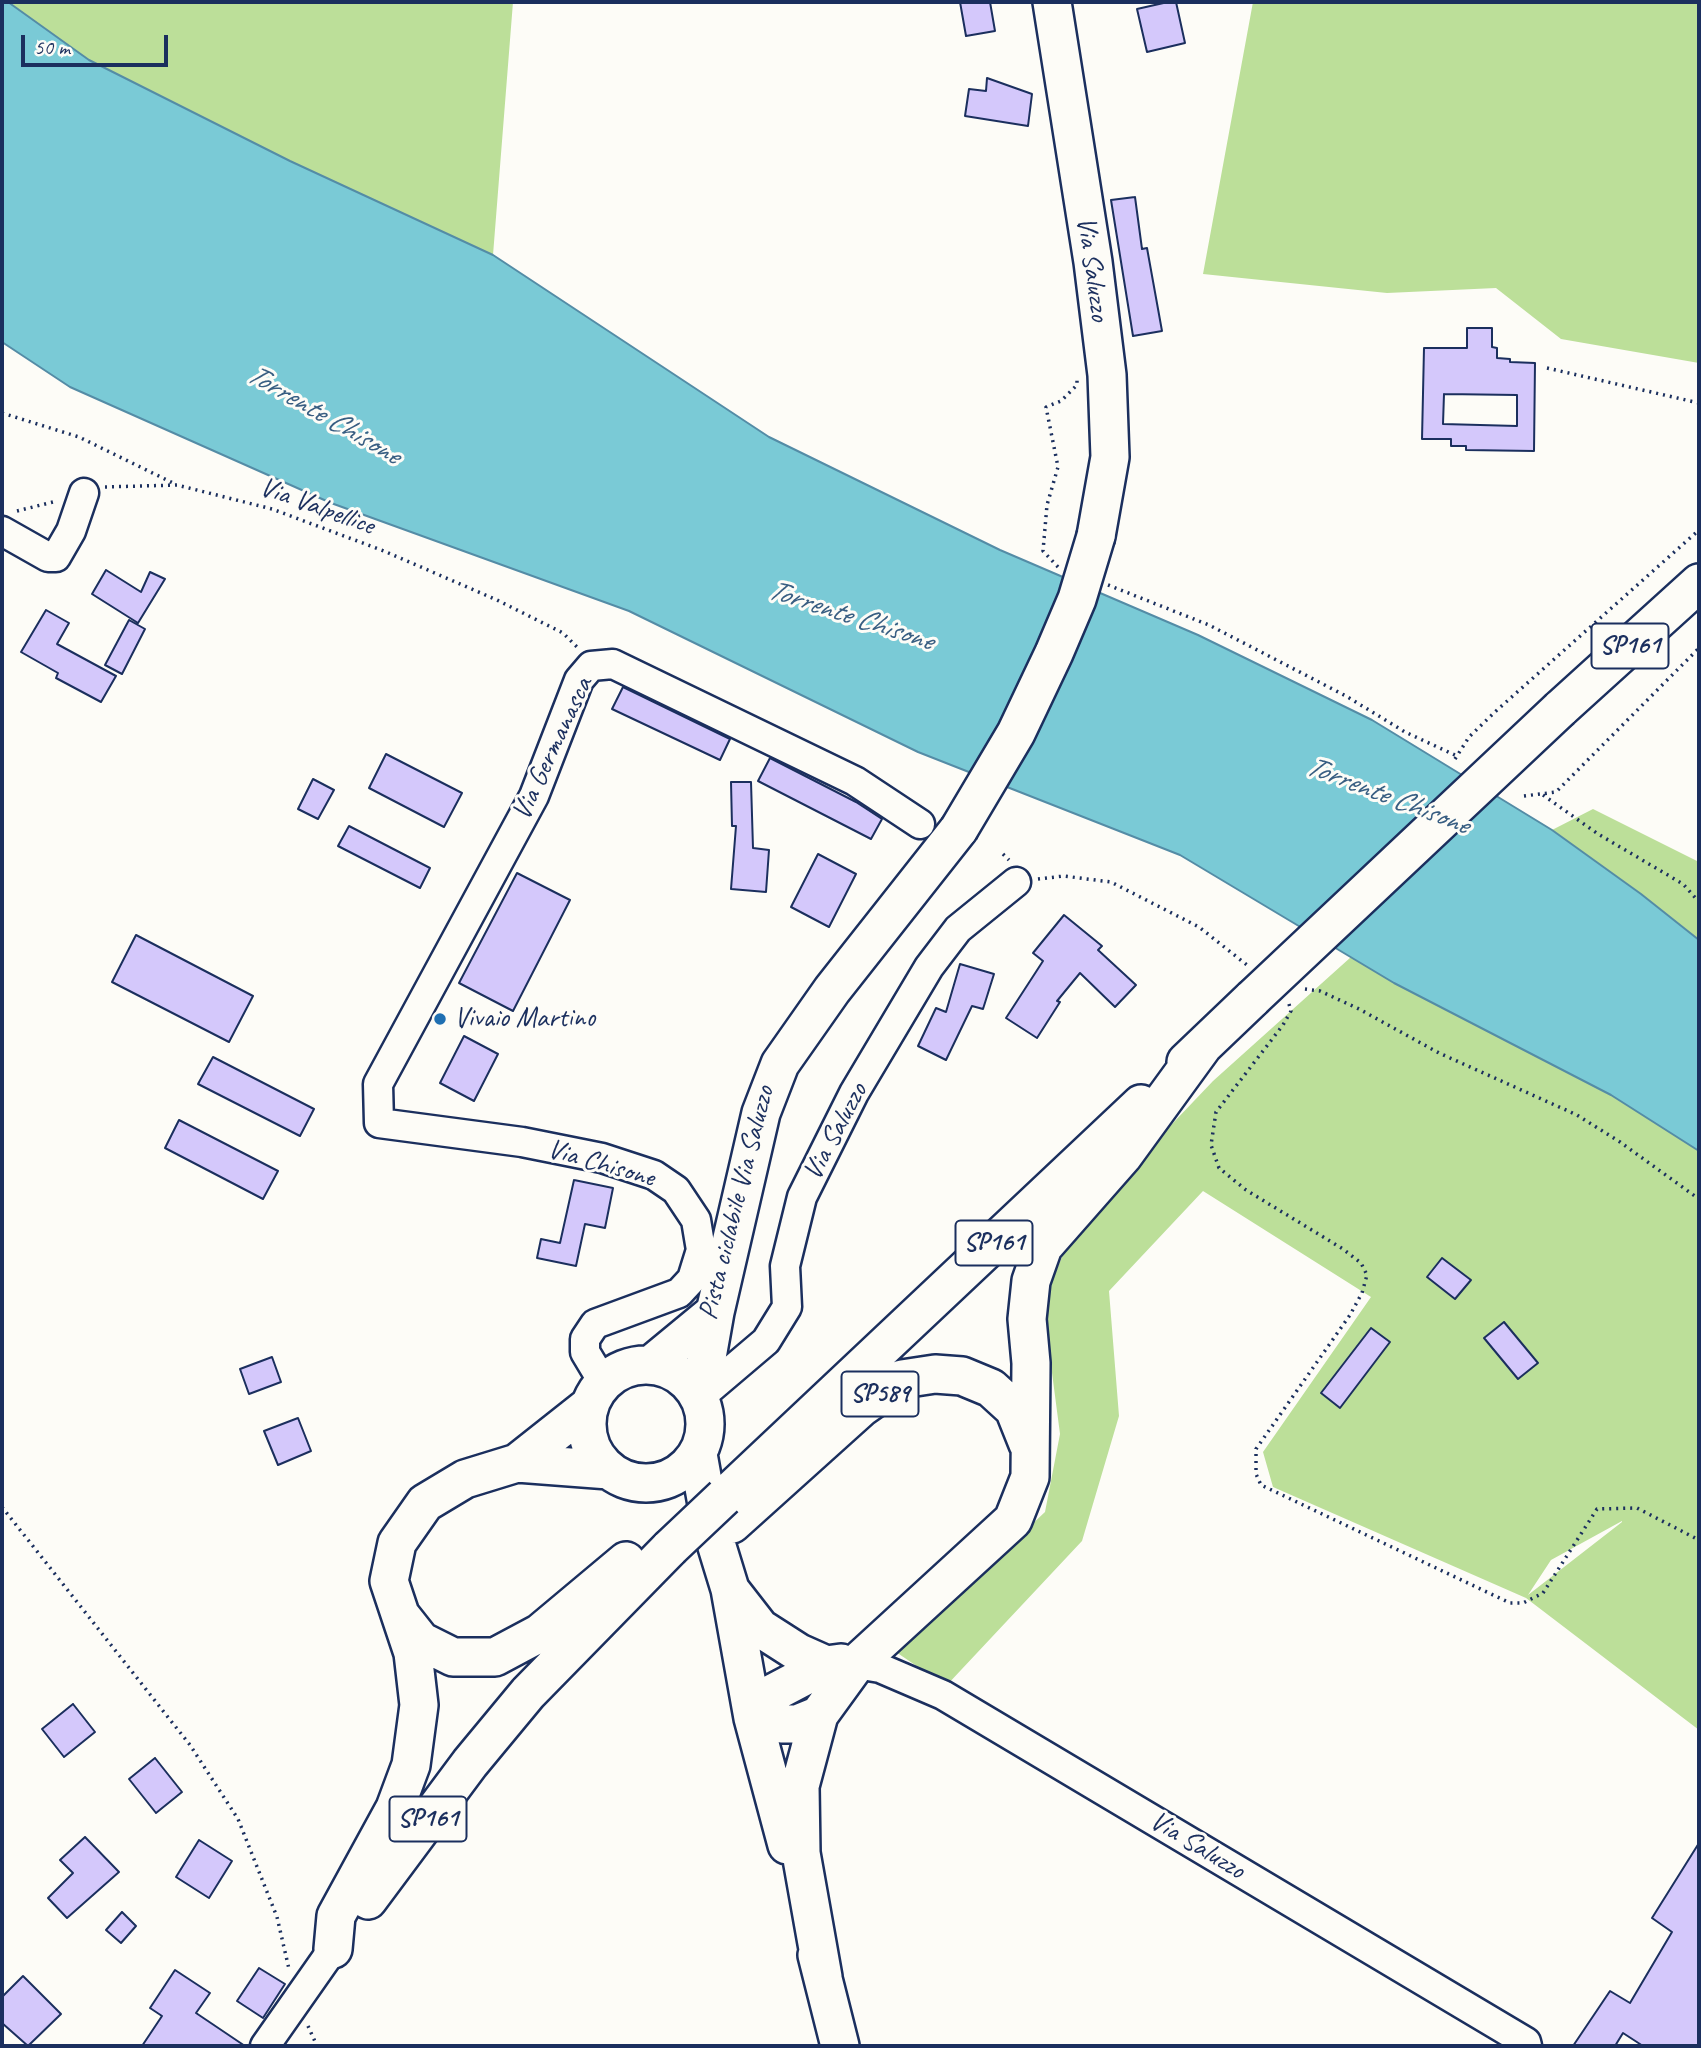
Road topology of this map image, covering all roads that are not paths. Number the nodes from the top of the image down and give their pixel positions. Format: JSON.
{"nodes":[{"id":1,"x":1052,"y":2,"type":"edge"},
{"id":2,"x":84,"y":493,"type":"road end"},
{"id":3,"x":3,"y":523,"type":"edge"},
{"id":4,"x":1699,"y":583,"type":"edge"},
{"id":5,"x":920,"y":824,"type":"dead end"},
{"id":6,"x":1016,"y":881,"type":"road end"},
{"id":7,"x":1203,"y":1046,"type":"junction"},
{"id":8,"x":379,"y":1123,"type":"joint"},
{"id":9,"x":715,"y":1312,"type":"junction"},
{"id":10,"x":652,"y":1364,"type":"junction"},
{"id":11,"x":596,"y":1394,"type":"junction"},
{"id":12,"x":700,"y":1397,"type":"junction"},
{"id":13,"x":1032,"y":1453,"type":"junction"},
{"id":14,"x":517,"y":1463,"type":"junction"},
{"id":15,"x":609,"y":1470,"type":"junction"},
{"id":16,"x":647,"y":1483,"type":"junction"},
{"id":17,"x":717,"y":1497,"type":"junction"},
{"id":18,"x":671,"y":1550,"type":"junction"},
{"id":19,"x":730,"y":1589,"type":"junction"},
{"id":20,"x":397,"y":1611,"type":"junction"},
{"id":21,"x":841,"y":1665,"type":"junction"},
{"id":22,"x":819,"y":1715,"type":"junction"},
{"id":23,"x":753,"y":1717,"type":"junction"},
{"id":24,"x":333,"y":1949,"type":"junction"},
{"id":25,"x":823,"y":1977,"type":"junction"},
{"id":26,"x":265,"y":2046,"type":"edge"},
{"id":27,"x":839,"y":2046,"type":"edge"},
{"id":28,"x":1527,"y":2046,"type":"edge"}],
"edges":[{"from":1,"to":9,"type":"main road","name":"Via Saluzzo","bridge":true},
{"from":2,"to":3,"type":"street"},
{"from":4,"to":7,"type":"main road","number":"SP161","bridge":true},
{"from":5,"to":8,"type":"street","name":"Via Germanasca"},
{"from":6,"to":12,"type":"street","name":"Via Saluzzo"},
{"from":7,"to":13,"type":"main road"},
{"from":7,"to":17,"type":"main road","number":"SP161"},
{"from":8,"to":11,"type":"street","name":"Via Chisone"},
{"from":9,"to":10,"type":"main road"},
{"from":9,"to":12,"type":"main road","name":"Via Saluzzo"},
{"from":10,"to":11,"type":"main road"},
{"from":10,"to":12,"type":"main road"},
{"from":11,"to":14,"type":"main road"},
{"from":11,"to":15,"type":"main road"},
{"from":12,"to":17,"type":"main road","name":"Via Saluzzo"},
{"from":13,"to":17,"type":"main road","number":"SP589"},
{"from":13,"to":21,"type":"main road"},
{"from":14,"to":15,"type":"main road"},
{"from":14,"to":20,"type":"main road"},
{"from":15,"to":16,"type":"main road"},
{"from":16,"to":17,"type":"main road"},
{"from":16,"to":17,"type":"main road","number":"SP589"},
{"from":17,"to":18,"type":"main road","number":"SP161","bridge":true},
{"from":17,"to":19,"type":"main road"},
{"from":18,"to":20,"type":"main road"},
{"from":18,"to":24,"type":"main road","number":"SP161"},
{"from":19,"to":21,"type":"main road"},
{"from":19,"to":23,"type":"main road"},
{"from":20,"to":24,"type":"main road"},
{"from":21,"to":22,"type":"main road"},
{"from":21,"to":23,"type":"main road"},
{"from":21,"to":28,"type":"street","name":"Via Saluzzo"},
{"from":22,"to":23,"type":"main road"},
{"from":22,"to":25,"type":"main road"},
{"from":23,"to":25,"type":"main road"},
{"from":24,"to":26,"type":"street","number":"SP161"},
{"from":25,"to":27,"type":"main road"}]}
